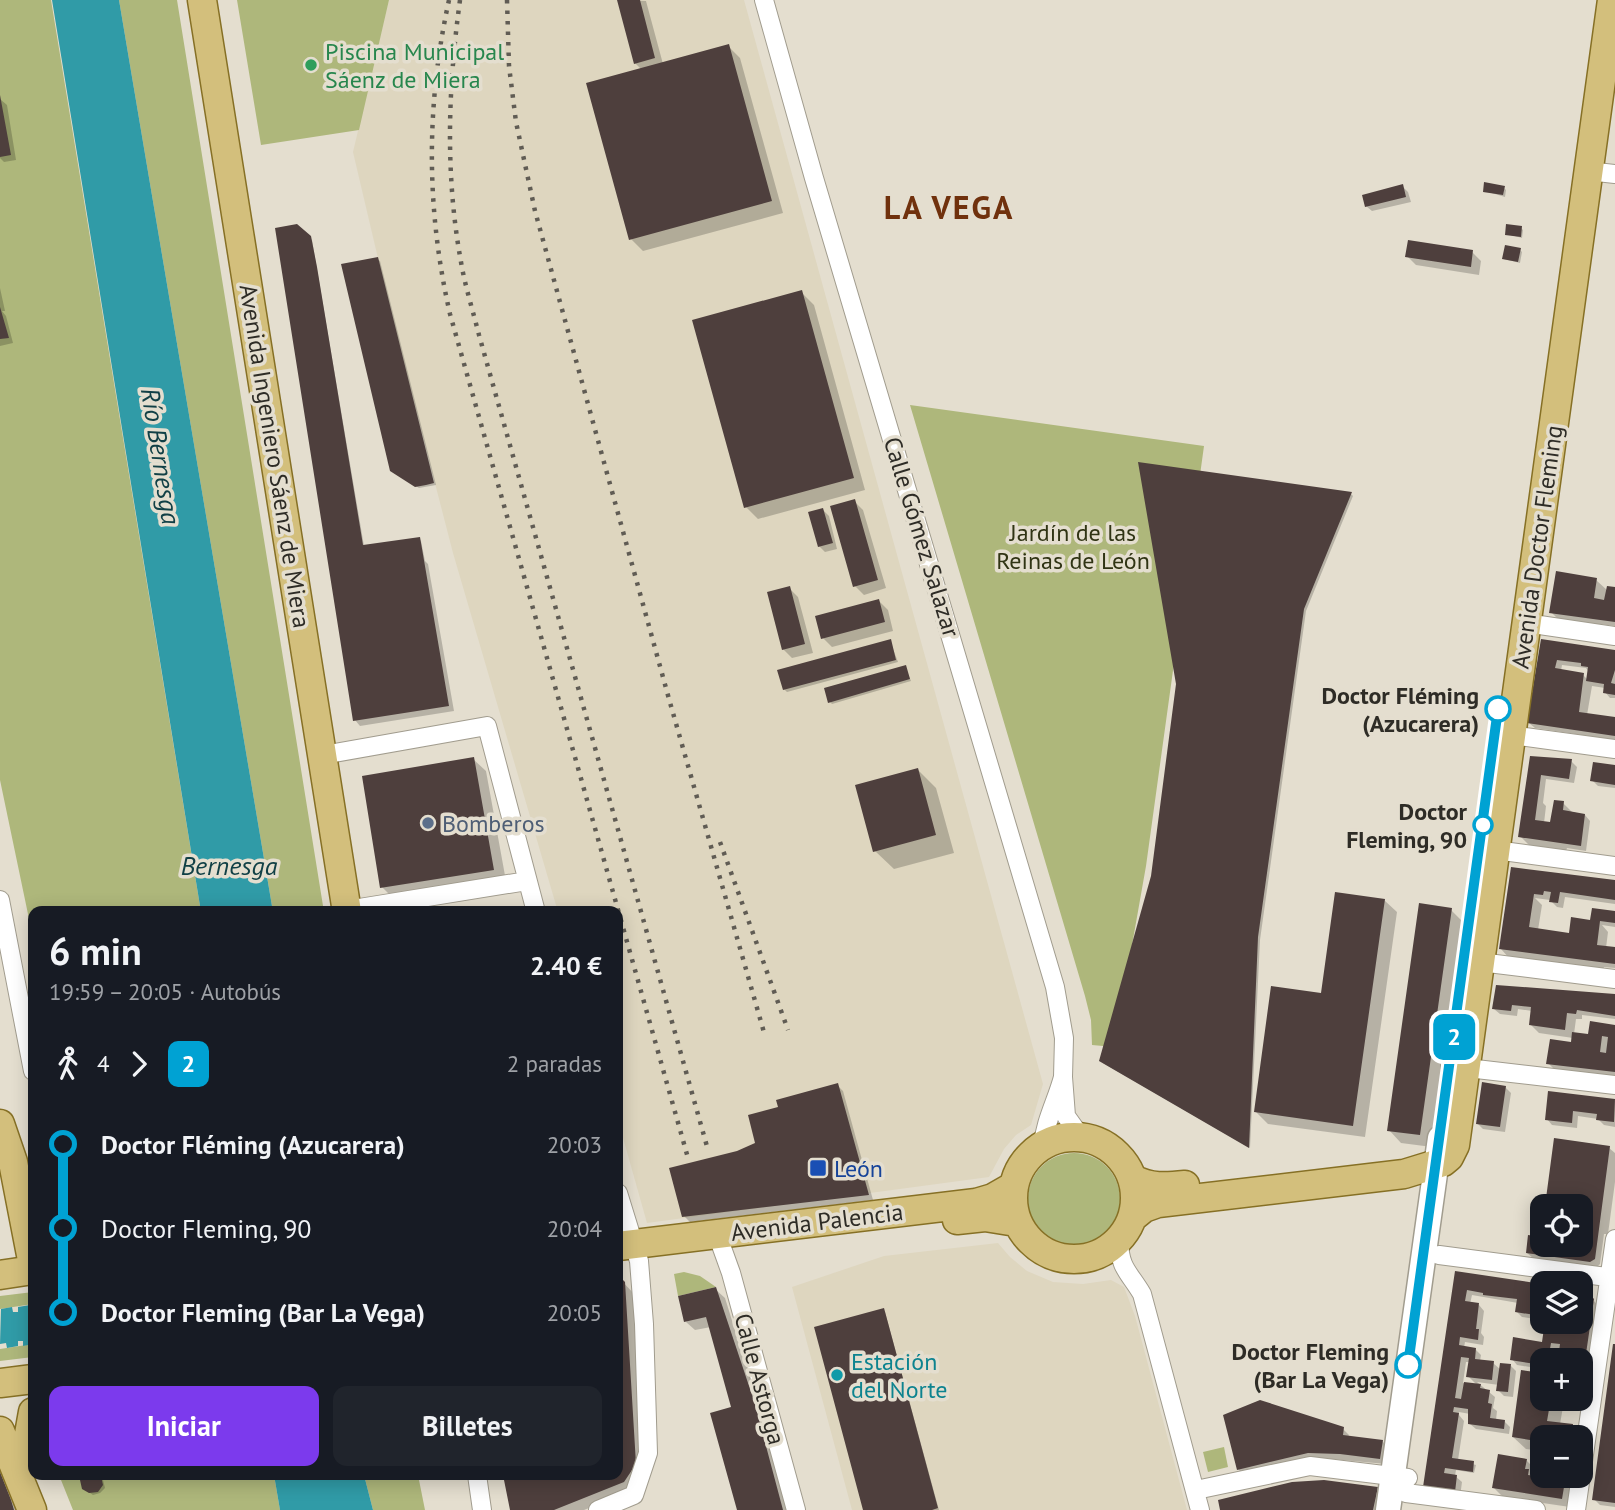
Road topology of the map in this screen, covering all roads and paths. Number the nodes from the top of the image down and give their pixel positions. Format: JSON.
{"nodes":[{"id":1,"x":202,"y":0,"type":"edge"},
{"id":2,"x":764,"y":0,"type":"edge"},
{"id":3,"x":1596,"y":0,"type":"edge"},
{"id":4,"x":1612,"y":0,"type":"edge"},
{"id":5,"x":1608,"y":84,"type":"edge"},
{"id":6,"x":1602,"y":173,"type":"edge"},
{"id":7,"x":1526,"y":623,"type":"junction"},
{"id":8,"x":1615,"y":636,"type":"edge"},
{"id":9,"x":1511,"y":735,"type":"junction"},
{"id":10,"x":1615,"y":749,"type":"edge"},
{"id":11,"x":323,"y":755,"type":"junction"},
{"id":12,"x":1495,"y":850,"type":"junction"},
{"id":13,"x":1615,"y":866,"type":"edge"},
{"id":14,"x":527,"y":881,"type":"junction"},
{"id":15,"x":0,"y":900,"type":"edge"},
{"id":16,"x":346,"y":906,"type":"edge"},
{"id":17,"x":377,"y":906,"type":"edge"},
{"id":18,"x":534,"y":906,"type":"edge"},
{"id":19,"x":1480,"y":962,"type":"junction"},
{"id":20,"x":1615,"y":979,"type":"edge"},
{"id":21,"x":28,"y":1045,"type":"edge"},
{"id":22,"x":1457,"y":1067,"type":"junction"},
{"id":23,"x":1063,"y":1077,"type":"junction"},
{"id":24,"x":1615,"y":1085,"type":"edge"},
{"id":25,"x":1,"y":1136,"type":"edge"},
{"id":26,"x":1081,"y":1137,"type":"junction"},
{"id":27,"x":1043,"y":1145,"type":"junction"},
{"id":28,"x":1444,"y":1149,"type":"junction"},
{"id":29,"x":1404,"y":1174,"type":"junction"},
{"id":30,"x":1133,"y":1180,"type":"junction"},
{"id":31,"x":1014,"y":1186,"type":"junction"},
{"id":32,"x":1432,"y":1196,"type":"junction"},
{"id":33,"x":1133,"y":1217,"type":"junction"},
{"id":34,"x":1016,"y":1222,"type":"junction"},
{"id":35,"x":623,"y":1227,"type":"edge"},
{"id":36,"x":1615,"y":1239,"type":"edge"},
{"id":37,"x":28,"y":1241,"type":"edge"},
{"id":38,"x":719,"y":1241,"type":"junction"},
{"id":39,"x":1119,"y":1242,"type":"junction"},
{"id":40,"x":627,"y":1254,"type":"edge"},
{"id":41,"x":1439,"y":1255,"type":"junction"},
{"id":42,"x":28,"y":1268,"type":"edge"},
{"id":43,"x":0,"y":1275,"type":"edge"},
{"id":44,"x":1613,"y":1278,"type":"edge"},
{"id":45,"x":28,"y":1380,"type":"edge"},
{"id":46,"x":0,"y":1383,"type":"edge"},
{"id":47,"x":0,"y":1431,"type":"edge"},
{"id":48,"x":40,"y":1480,"type":"edge"},
{"id":49,"x":478,"y":1480,"type":"edge"},
{"id":50,"x":1402,"y":1489,"type":"edge"},
{"id":51,"x":1196,"y":1490,"type":"junction"},
{"id":52,"x":32,"y":1510,"type":"edge"},
{"id":53,"x":52,"y":1510,"type":"edge"},
{"id":54,"x":482,"y":1510,"type":"edge"},
{"id":55,"x":598,"y":1510,"type":"edge"},
{"id":56,"x":796,"y":1510,"type":"edge"},
{"id":57,"x":1200,"y":1510,"type":"edge"},
{"id":58,"x":1388,"y":1510,"type":"edge"},
{"id":59,"x":1536,"y":1510,"type":"edge"},
{"id":60,"x":1576,"y":1510,"type":"edge"}],
"edges":[{"from":1,"to":11,"type":"main road","name":"Avenida Ingeniero Sáenz de Miera"},
{"from":2,"to":23,"type":"street","name":"Calle Gómez Salazar"},
{"from":3,"to":22,"type":"main road","name":"Avenida Doctor Fleming"},
{"from":4,"to":5,"type":"main road","name":"Avenida Doctor Fleming"},
{"from":5,"to":6,"type":"main road","name":"Avenida Doctor Fleming"},
{"from":6,"to":7,"type":"main road","name":"Avenida Doctor Fleming"},
{"from":7,"to":8,"type":"street"},
{"from":7,"to":9,"type":"main road","name":"Avenida Doctor Fleming"},
{"from":9,"to":10,"type":"street"},
{"from":9,"to":12,"type":"main road","name":"Avenida Doctor Fleming"},
{"from":11,"to":14,"type":"street"},
{"from":11,"to":16,"type":"main road","name":"Avenida Ingeniero Sáenz de Miera"},
{"from":12,"to":13,"type":"street"},
{"from":12,"to":19,"type":"main road","name":"Avenida Doctor Fleming"},
{"from":14,"to":17,"type":"street"},
{"from":14,"to":18,"type":"street"},
{"from":15,"to":21,"type":"street"},
{"from":19,"to":20,"type":"street"},
{"from":19,"to":22,"type":"main road","name":"Avenida Doctor Fleming"},
{"from":22,"to":24,"type":"street"},
{"from":22,"to":28,"type":"main road","name":"Avenida Doctor Fleming"},
{"from":23,"to":26,"type":"street","name":"Calle Gómez Salazar"},
{"from":23,"to":27,"type":"street","name":"Calle Gómez Salazar"},
{"from":25,"to":37,"type":"main road"},
{"from":26,"to":27,"type":"main road"},
{"from":26,"to":30,"type":"main road"},
{"from":27,"to":31,"type":"main road"},
{"from":28,"to":29,"type":"main road"},
{"from":28,"to":30,"type":"main road"},
{"from":28,"to":32,"type":"main road","name":"Avenida Doctor Fleming"},
{"from":28,"to":41,"type":"main road","name":"Avenida Doctor Fleming"},
{"from":29,"to":32,"type":"main road"},
{"from":29,"to":33,"type":"main road"},
{"from":30,"to":33,"type":"main road"},
{"from":31,"to":34,"type":"main road"},
{"from":31,"to":38,"type":"main road","name":"Avenida Palencia"},
{"from":32,"to":50,"type":"main road","name":"Avenida Doctor Fleming"},
{"from":33,"to":39,"type":"main road"},
{"from":34,"to":38,"type":"main road","name":"Avenida Palencia"},
{"from":34,"to":39,"type":"main road"},
{"from":35,"to":40,"type":"street"},
{"from":36,"to":44,"type":"street"},
{"from":38,"to":40,"type":"main road"},
{"from":38,"to":56,"type":"street","name":"Calle Astorga"},
{"from":39,"to":51,"type":"street"},
{"from":40,"to":55,"type":"street"},
{"from":41,"to":44,"type":"street"},
{"from":41,"to":50,"type":"main road","name":"Avenida Doctor Fleming"},
{"from":42,"to":43,"type":"main road"},
{"from":44,"to":60,"type":"street"},
{"from":45,"to":46,"type":"main road"},
{"from":47,"to":52,"type":"main road"},
{"from":48,"to":53,"type":"main road"},
{"from":49,"to":54,"type":"street"},
{"from":50,"to":51,"type":"street"},
{"from":50,"to":58,"type":"main road","name":"Avenida Doctor Fleming"},
{"from":50,"to":59,"type":"street"},
{"from":51,"to":57,"type":"street"}]}
